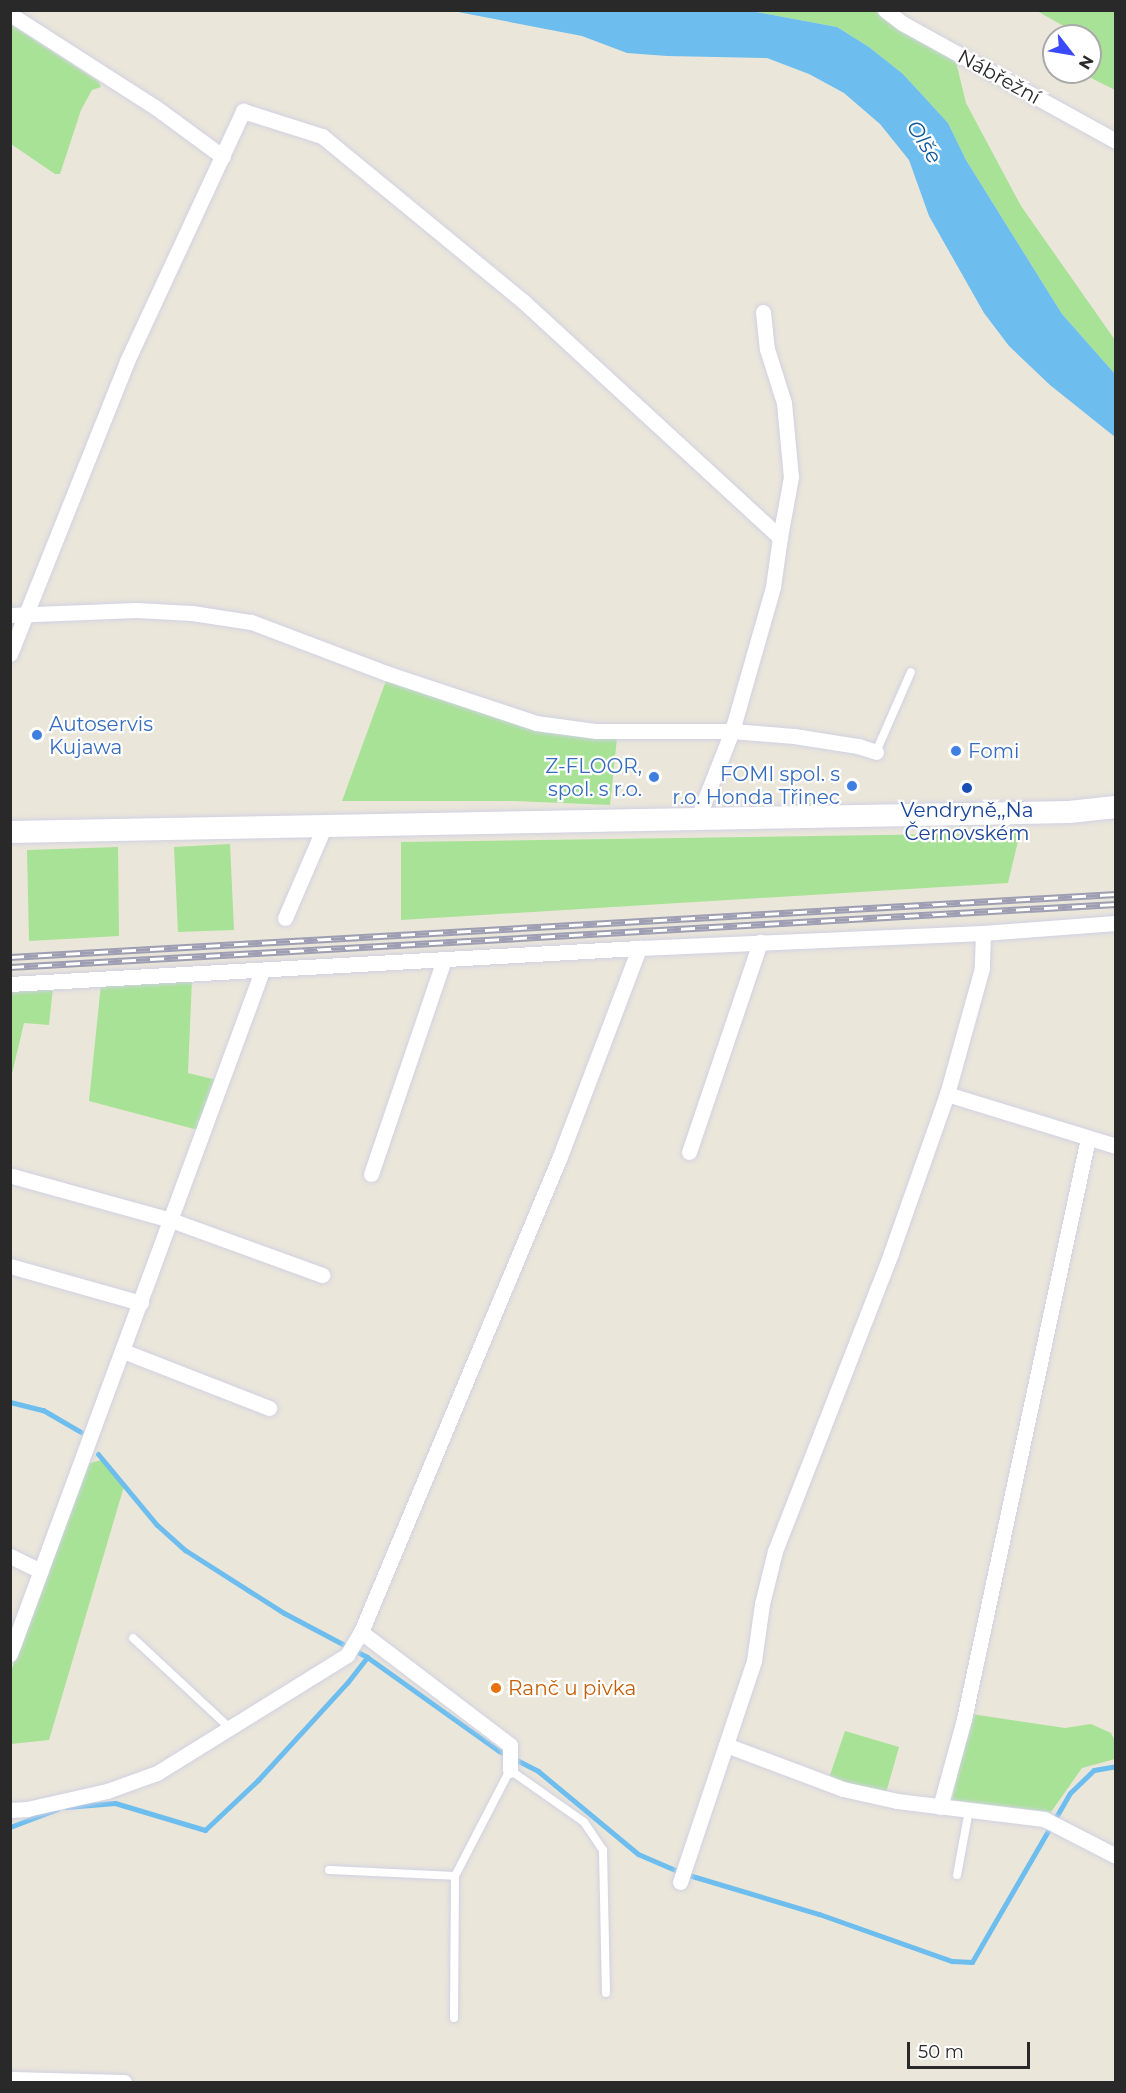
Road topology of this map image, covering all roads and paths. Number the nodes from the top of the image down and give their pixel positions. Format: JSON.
{"nodes":[{"id":1,"x":885,"y":10,"type":"edge"},
{"id":2,"x":10,"y":14,"type":"edge"},
{"id":3,"x":1116,"y":141,"type":"edge"},
{"id":4,"x":223,"y":157,"type":"junction"},
{"id":5,"x":763,"y":312,"type":"dead end"},
{"id":6,"x":780,"y":537,"type":"junction"},
{"id":7,"x":18,"y":615,"type":"edge"},
{"id":8,"x":10,"y":654,"type":"edge"},
{"id":9,"x":911,"y":672,"type":"dead end"},
{"id":10,"x":732,"y":732,"type":"junction"},
{"id":11,"x":876,"y":752,"type":"joint"},
{"id":12,"x":1116,"y":807,"type":"edge"},
{"id":13,"x":697,"y":820,"type":"junction"},
{"id":14,"x":325,"y":825,"type":"junction"},
{"id":15,"x":10,"y":832,"type":"edge"},
{"id":16,"x":285,"y":918,"type":"dead end"},
{"id":17,"x":1116,"y":923,"type":"edge"},
{"id":18,"x":983,"y":933,"type":"junction"},
{"id":19,"x":760,"y":942,"type":"junction"},
{"id":20,"x":639,"y":948,"type":"junction"},
{"id":21,"x":444,"y":960,"type":"junction"},
{"id":22,"x":262,"y":971,"type":"junction"},
{"id":23,"x":10,"y":984,"type":"edge"},
{"id":24,"x":947,"y":1094,"type":"junction"},
{"id":25,"x":1088,"y":1138,"type":"junction"},
{"id":26,"x":1116,"y":1146,"type":"edge"},
{"id":27,"x":690,"y":1152,"type":"dead end"},
{"id":28,"x":371,"y":1174,"type":"dead end"},
{"id":29,"x":12,"y":1176,"type":"edge"},
{"id":30,"x":171,"y":1220,"type":"junction"},
{"id":31,"x":10,"y":1266,"type":"edge"},
{"id":32,"x":322,"y":1275,"type":"dead end"},
{"id":33,"x":141,"y":1303,"type":"junction"},
{"id":34,"x":123,"y":1351,"type":"junction"},
{"id":35,"x":269,"y":1408,"type":"dead end"},
{"id":36,"x":10,"y":1556,"type":"edge"},
{"id":37,"x":41,"y":1572,"type":"junction"},
{"id":38,"x":359,"y":1636,"type":"junction"},
{"id":39,"x":133,"y":1638,"type":"dead end"},
{"id":40,"x":10,"y":1654,"type":"edge"},
{"id":41,"x":230,"y":1728,"type":"junction"},
{"id":42,"x":726,"y":1745,"type":"junction"},
{"id":43,"x":510,"y":1770,"type":"junction"},
{"id":44,"x":940,"y":1807,"type":"junction"},
{"id":45,"x":10,"y":1810,"type":"edge"},
{"id":46,"x":969,"y":1810,"type":"junction"},
{"id":47,"x":1116,"y":1856,"type":"edge"},
{"id":48,"x":329,"y":1870,"type":"dead end"},
{"id":49,"x":683,"y":1875,"type":"dead end"},
{"id":50,"x":957,"y":1875,"type":"dead end"},
{"id":51,"x":454,"y":1876,"type":"junction"},
{"id":52,"x":606,"y":1993,"type":"dead end"},
{"id":53,"x":454,"y":2018,"type":"dead end"},
{"id":54,"x":10,"y":2079,"type":"edge"},
{"id":55,"x":124,"y":2082,"type":"edge"}],
"edges":[{"from":1,"to":3,"type":"street","name":"Nábřežní"},
{"from":2,"to":4,"type":"street"},
{"from":4,"to":6,"type":"street"},
{"from":4,"to":7,"type":"street"},
{"from":5,"to":6,"type":"street"},
{"from":6,"to":10,"type":"street"},
{"from":7,"to":8,"type":"street"},
{"from":7,"to":10,"type":"street"},
{"from":9,"to":11,"type":"lane"},
{"from":10,"to":11,"type":"street"},
{"from":10,"to":13,"type":"street"},
{"from":12,"to":13,"type":"main road"},
{"from":13,"to":14,"type":"main road"},
{"from":14,"to":15,"type":"main road"},
{"from":14,"to":16,"type":"street"},
{"from":17,"to":18,"type":"street"},
{"from":18,"to":19,"type":"street"},
{"from":18,"to":24,"type":"street"},
{"from":19,"to":20,"type":"street"},
{"from":19,"to":27,"type":"street"},
{"from":20,"to":21,"type":"street"},
{"from":20,"to":38,"type":"street"},
{"from":21,"to":22,"type":"street"},
{"from":21,"to":28,"type":"street"},
{"from":22,"to":23,"type":"street"},
{"from":22,"to":30,"type":"street"},
{"from":24,"to":25,"type":"street"},
{"from":24,"to":42,"type":"street"},
{"from":25,"to":26,"type":"street"},
{"from":25,"to":44,"type":"street"},
{"from":29,"to":30,"type":"street"},
{"from":30,"to":32,"type":"street"},
{"from":30,"to":33,"type":"street"},
{"from":31,"to":33,"type":"street"},
{"from":33,"to":34,"type":"street"},
{"from":34,"to":35,"type":"street"},
{"from":34,"to":37,"type":"street"},
{"from":36,"to":37,"type":"street"},
{"from":37,"to":40,"type":"street"},
{"from":38,"to":41,"type":"street"},
{"from":38,"to":43,"type":"street"},
{"from":39,"to":41,"type":"lane"},
{"from":41,"to":45,"type":"street"},
{"from":42,"to":44,"type":"street"},
{"from":42,"to":49,"type":"street"},
{"from":43,"to":51,"type":"lane"},
{"from":43,"to":52,"type":"lane"},
{"from":44,"to":46,"type":"street"},
{"from":46,"to":47,"type":"street"},
{"from":46,"to":50,"type":"lane"},
{"from":48,"to":51,"type":"lane"},
{"from":51,"to":53,"type":"lane"},
{"from":54,"to":55,"type":"street"}]}
